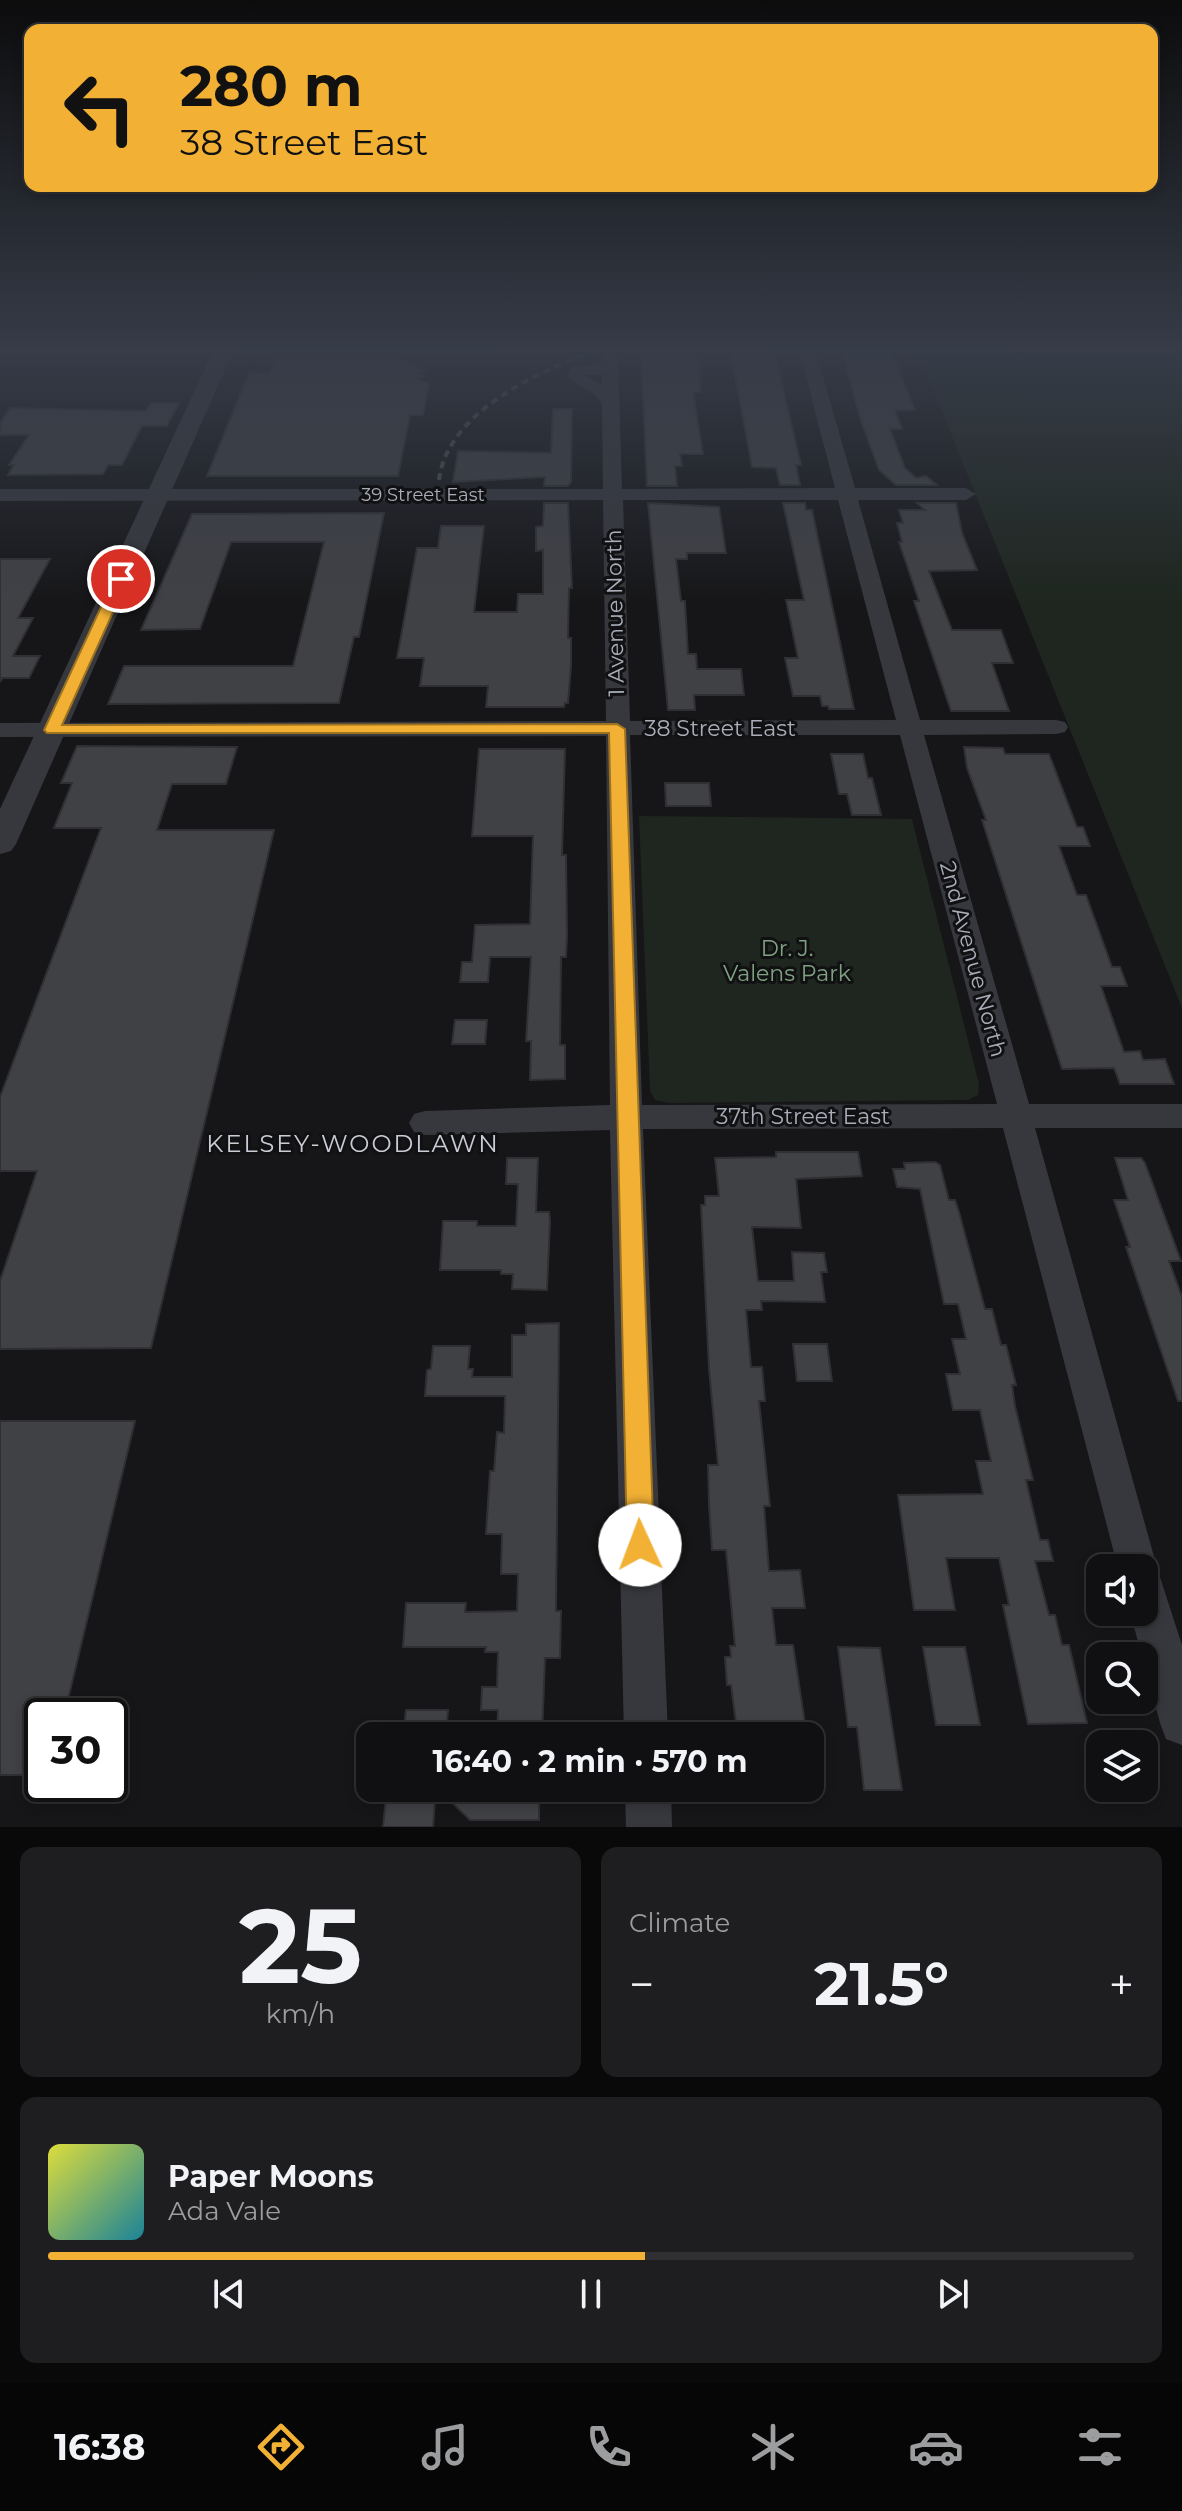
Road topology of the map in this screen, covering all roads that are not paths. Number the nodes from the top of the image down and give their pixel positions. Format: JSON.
{"nodes":[{"id":1,"x":186,"y":434,"type":"edge"},
{"id":2,"x":611,"y":434,"type":"edge"},
{"id":3,"x":830,"y":434,"type":"edge"},
{"id":4,"x":966,"y":494,"type":"dead end"},
{"id":5,"x":0,"y":495,"type":"edge"},
{"id":6,"x":159,"y":495,"type":"junction"},
{"id":7,"x":612,"y":495,"type":"junction"},
{"id":8,"x":846,"y":495,"type":"junction"},
{"id":9,"x":1056,"y":727,"type":"dead end"},
{"id":10,"x":911,"y":728,"type":"junction"},
{"id":11,"x":617,"y":729,"type":"junction"},
{"id":12,"x":0,"y":730,"type":"edge"},
{"id":13,"x":52,"y":730,"type":"junction"},
{"id":14,"x":0,"y":844,"type":"edge"},
{"id":15,"x":1014,"y":1115,"type":"junction"},
{"id":16,"x":1182,"y":1116,"type":"edge"},
{"id":17,"x":626,"y":1117,"type":"junction"},
{"id":18,"x":425,"y":1123,"type":"dead end"},
{"id":19,"x":1135,"y":1554,"type":"edge"},
{"id":20,"x":1155,"y":1626,"type":"edge"},
{"id":21,"x":646,"y":1722,"type":"edge"},
{"id":22,"x":1182,"y":1723,"type":"edge"},
{"id":23,"x":648,"y":1802,"type":"edge"},
{"id":24,"x":649,"y":1827,"type":"edge"}],
"edges":[{"from":1,"to":6,"type":"street"},
{"from":2,"to":7,"type":"street","name":"1 Avenue North"},
{"from":3,"to":8,"type":"street","name":"2nd Avenue North"},
{"from":4,"to":8,"type":"street","name":"39 Street East"},
{"from":5,"to":6,"type":"street","name":"39 Street East"},
{"from":6,"to":7,"type":"street","name":"39 Street East"},
{"from":6,"to":13,"type":"street"},
{"from":7,"to":8,"type":"street","name":"39 Street East"},
{"from":7,"to":11,"type":"street","name":"1 Avenue North"},
{"from":8,"to":10,"type":"street","name":"2nd Avenue North"},
{"from":9,"to":10,"type":"street","name":"38 Street East"},
{"from":10,"to":11,"type":"street","name":"38 Street East"},
{"from":10,"to":15,"type":"street","name":"2nd Avenue North"},
{"from":11,"to":13,"type":"street","name":"38 Street East"},
{"from":11,"to":17,"type":"street","name":"1 Avenue North"},
{"from":12,"to":13,"type":"street","name":"38 Street East"},
{"from":13,"to":14,"type":"street"},
{"from":15,"to":16,"type":"street","name":"37th Street East"},
{"from":15,"to":17,"type":"street","name":"37th Street East"},
{"from":15,"to":19,"type":"street","name":"2nd Avenue North"},
{"from":17,"to":18,"type":"street","name":"37th Street East"},
{"from":17,"to":21,"type":"street","name":"1 Avenue North"},
{"from":20,"to":22,"type":"street"},
{"from":23,"to":24,"type":"street"}]}
